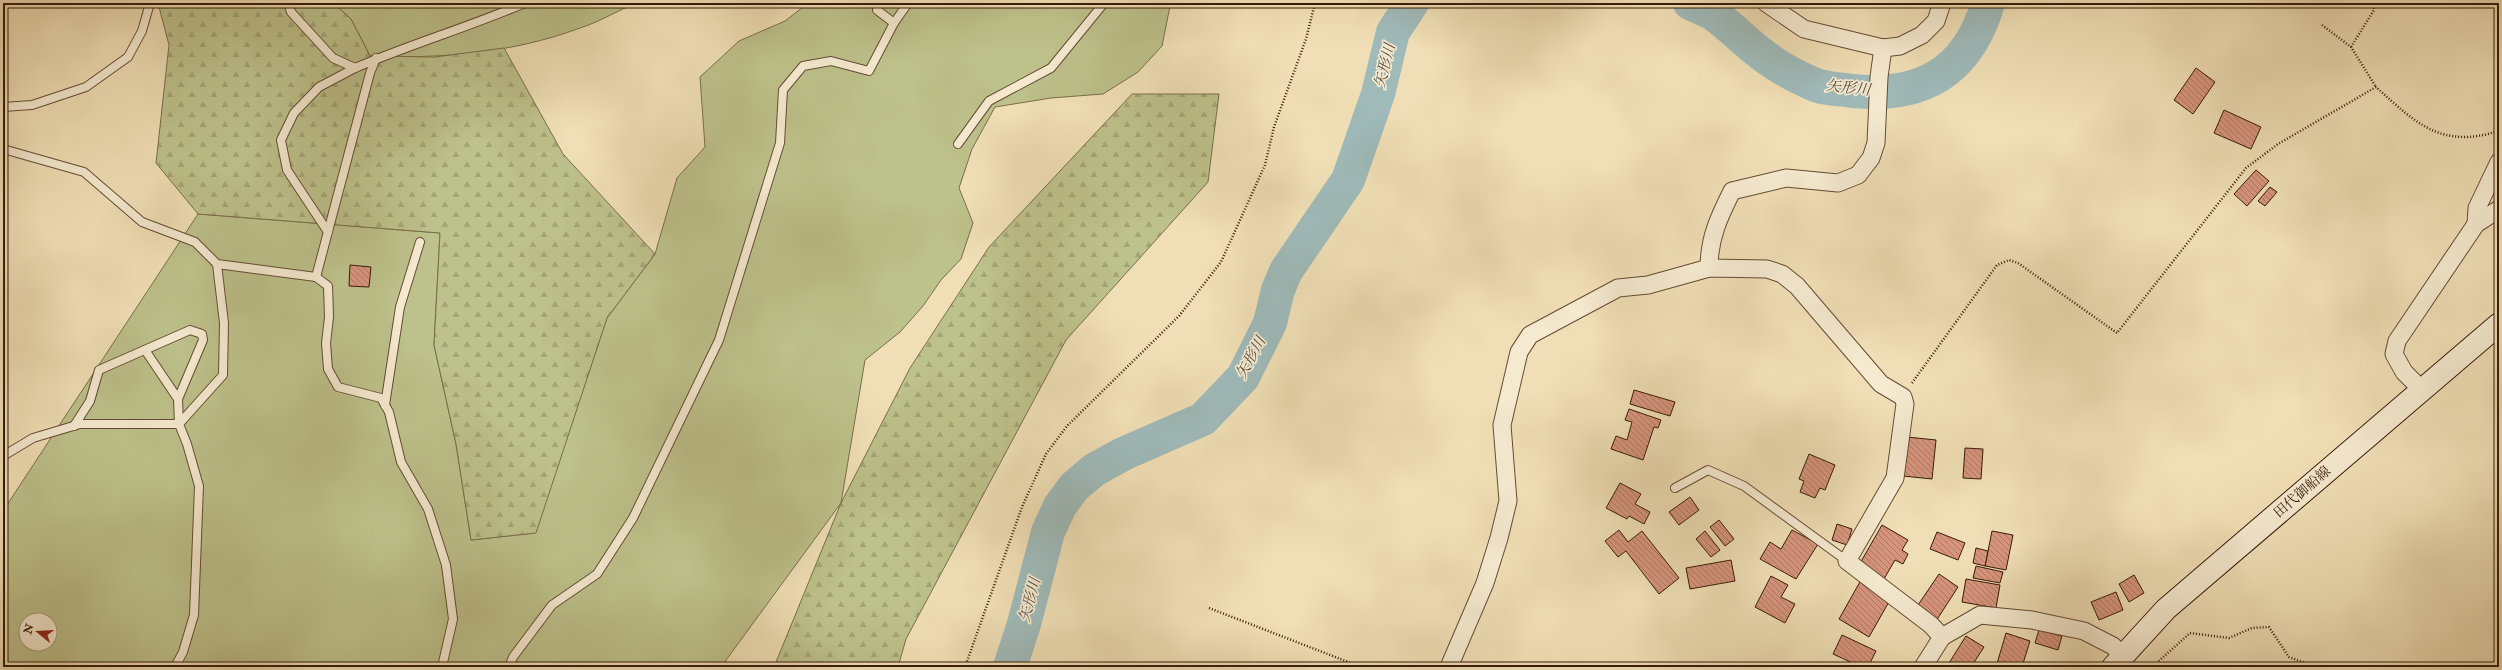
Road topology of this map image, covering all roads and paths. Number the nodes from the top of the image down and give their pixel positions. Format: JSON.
{"nodes":[{"id":1,"x":150,"y":3,"type":"edge"},
{"id":2,"x":188,"y":3,"type":"edge"},
{"id":3,"x":197,"y":3,"type":"edge"},
{"id":4,"x":288,"y":3,"type":"edge"},
{"id":5,"x":525,"y":3,"type":"edge"},
{"id":6,"x":879,"y":3,"type":"edge"},
{"id":7,"x":908,"y":3,"type":"edge"},
{"id":8,"x":1104,"y":3,"type":"edge"},
{"id":9,"x":1316,"y":3,"type":"edge"},
{"id":10,"x":1766,"y":3,"type":"edge"},
{"id":11,"x":1942,"y":3,"type":"edge"},
{"id":12,"x":2372,"y":3,"type":"edge"},
{"id":13,"x":894,"y":23,"type":"junction"},
{"id":14,"x":2322,"y":25,"type":"dead end"},
{"id":15,"x":2351,"y":47,"type":"junction"},
{"id":16,"x":1883,"y":48,"type":"junction"},
{"id":17,"x":376,"y":58,"type":"junction"},
{"id":18,"x":355,"y":68,"type":"junction"},
{"id":19,"x":2376,"y":87,"type":"junction"},
{"id":20,"x":3,"y":107,"type":"edge"},
{"id":21,"x":2499,"y":131,"type":"edge"},
{"id":22,"x":958,"y":144,"type":"dead end"},
{"id":23,"x":3,"y":149,"type":"edge"},
{"id":24,"x":2499,"y":162,"type":"edge"},
{"id":25,"x":2499,"y":209,"type":"edge"},
{"id":26,"x":2476,"y":224,"type":"junction"},
{"id":27,"x":328,"y":232,"type":"junction"},
{"id":28,"x":420,"y":242,"type":"dead end"},
{"id":29,"x":217,"y":264,"type":"junction"},
{"id":30,"x":1709,"y":268,"type":"junction"},
{"id":31,"x":316,"y":277,"type":"junction"},
{"id":32,"x":2499,"y":324,"type":"edge"},
{"id":33,"x":145,"y":350,"type":"junction"},
{"id":34,"x":2421,"y":388,"type":"junction"},
{"id":35,"x":1903,"y":397,"type":"junction"},
{"id":36,"x":178,"y":400,"type":"junction"},
{"id":37,"x":385,"y":406,"type":"junction"},
{"id":38,"x":179,"y":424,"type":"junction"},
{"id":39,"x":74,"y":426,"type":"junction"},
{"id":40,"x":3,"y":456,"type":"edge"},
{"id":41,"x":1675,"y":488,"type":"dead end"},
{"id":42,"x":1847,"y":562,"type":"junction"},
{"id":43,"x":1209,"y":608,"type":"dead end"},
{"id":44,"x":1942,"y":637,"type":"junction"},
{"id":45,"x":2117,"y":661,"type":"edge"},
{"id":46,"x":175,"y":667,"type":"edge"},
{"id":47,"x":442,"y":667,"type":"edge"},
{"id":48,"x":509,"y":667,"type":"edge"},
{"id":49,"x":965,"y":667,"type":"edge"},
{"id":50,"x":1361,"y":667,"type":"edge"},
{"id":51,"x":1449,"y":667,"type":"edge"},
{"id":52,"x":1923,"y":667,"type":"edge"},
{"id":53,"x":2152,"y":667,"type":"edge"},
{"id":54,"x":2316,"y":667,"type":"edge"}],
"edges":[{"from":1,"to":20,"type":"lane"},
{"from":2,"to":3,"type":"lane"},
{"from":4,"to":18,"type":"lane"},
{"from":5,"to":17,"type":"lane"},
{"from":6,"to":13,"type":"lane"},
{"from":7,"to":13,"type":"lane"},
{"from":8,"to":22,"type":"lane"},
{"from":9,"to":49,"type":"path"},
{"from":10,"to":16,"type":"street"},
{"from":11,"to":16,"type":"street"},
{"from":12,"to":15,"type":"path"},
{"from":13,"to":48,"type":"lane"},
{"from":14,"to":15,"type":"path"},
{"from":15,"to":19,"type":"path"},
{"from":16,"to":30,"type":"street"},
{"from":17,"to":18,"type":"lane"},
{"from":17,"to":27,"type":"lane"},
{"from":18,"to":27,"type":"lane"},
{"from":19,"to":21,"type":"path"},
{"from":19,"to":35,"type":"path"},
{"from":23,"to":29,"type":"lane"},
{"from":24,"to":26,"type":"street"},
{"from":25,"to":26,"type":"street"},
{"from":26,"to":34,"type":"street"},
{"from":27,"to":31,"type":"lane"},
{"from":28,"to":37,"type":"lane"},
{"from":29,"to":31,"type":"lane"},
{"from":29,"to":38,"type":"lane"},
{"from":30,"to":35,"type":"street"},
{"from":30,"to":51,"type":"street"},
{"from":31,"to":37,"type":"lane"},
{"from":32,"to":34,"type":"main road","name":"田代御船線"},
{"from":33,"to":36,"type":"lane"},
{"from":33,"to":36,"type":"lane"},
{"from":33,"to":39,"type":"lane"},
{"from":34,"to":45,"type":"main road","name":"田代御船線"},
{"from":35,"to":42,"type":"street"},
{"from":36,"to":38,"type":"lane"},
{"from":37,"to":47,"type":"lane"},
{"from":38,"to":39,"type":"lane"},
{"from":38,"to":46,"type":"lane"},
{"from":39,"to":40,"type":"lane"},
{"from":41,"to":42,"type":"lane"},
{"from":42,"to":44,"type":"street"},
{"from":43,"to":50,"type":"path"},
{"from":44,"to":45,"type":"street"},
{"from":44,"to":52,"type":"street"},
{"from":53,"to":54,"type":"path"}]}
